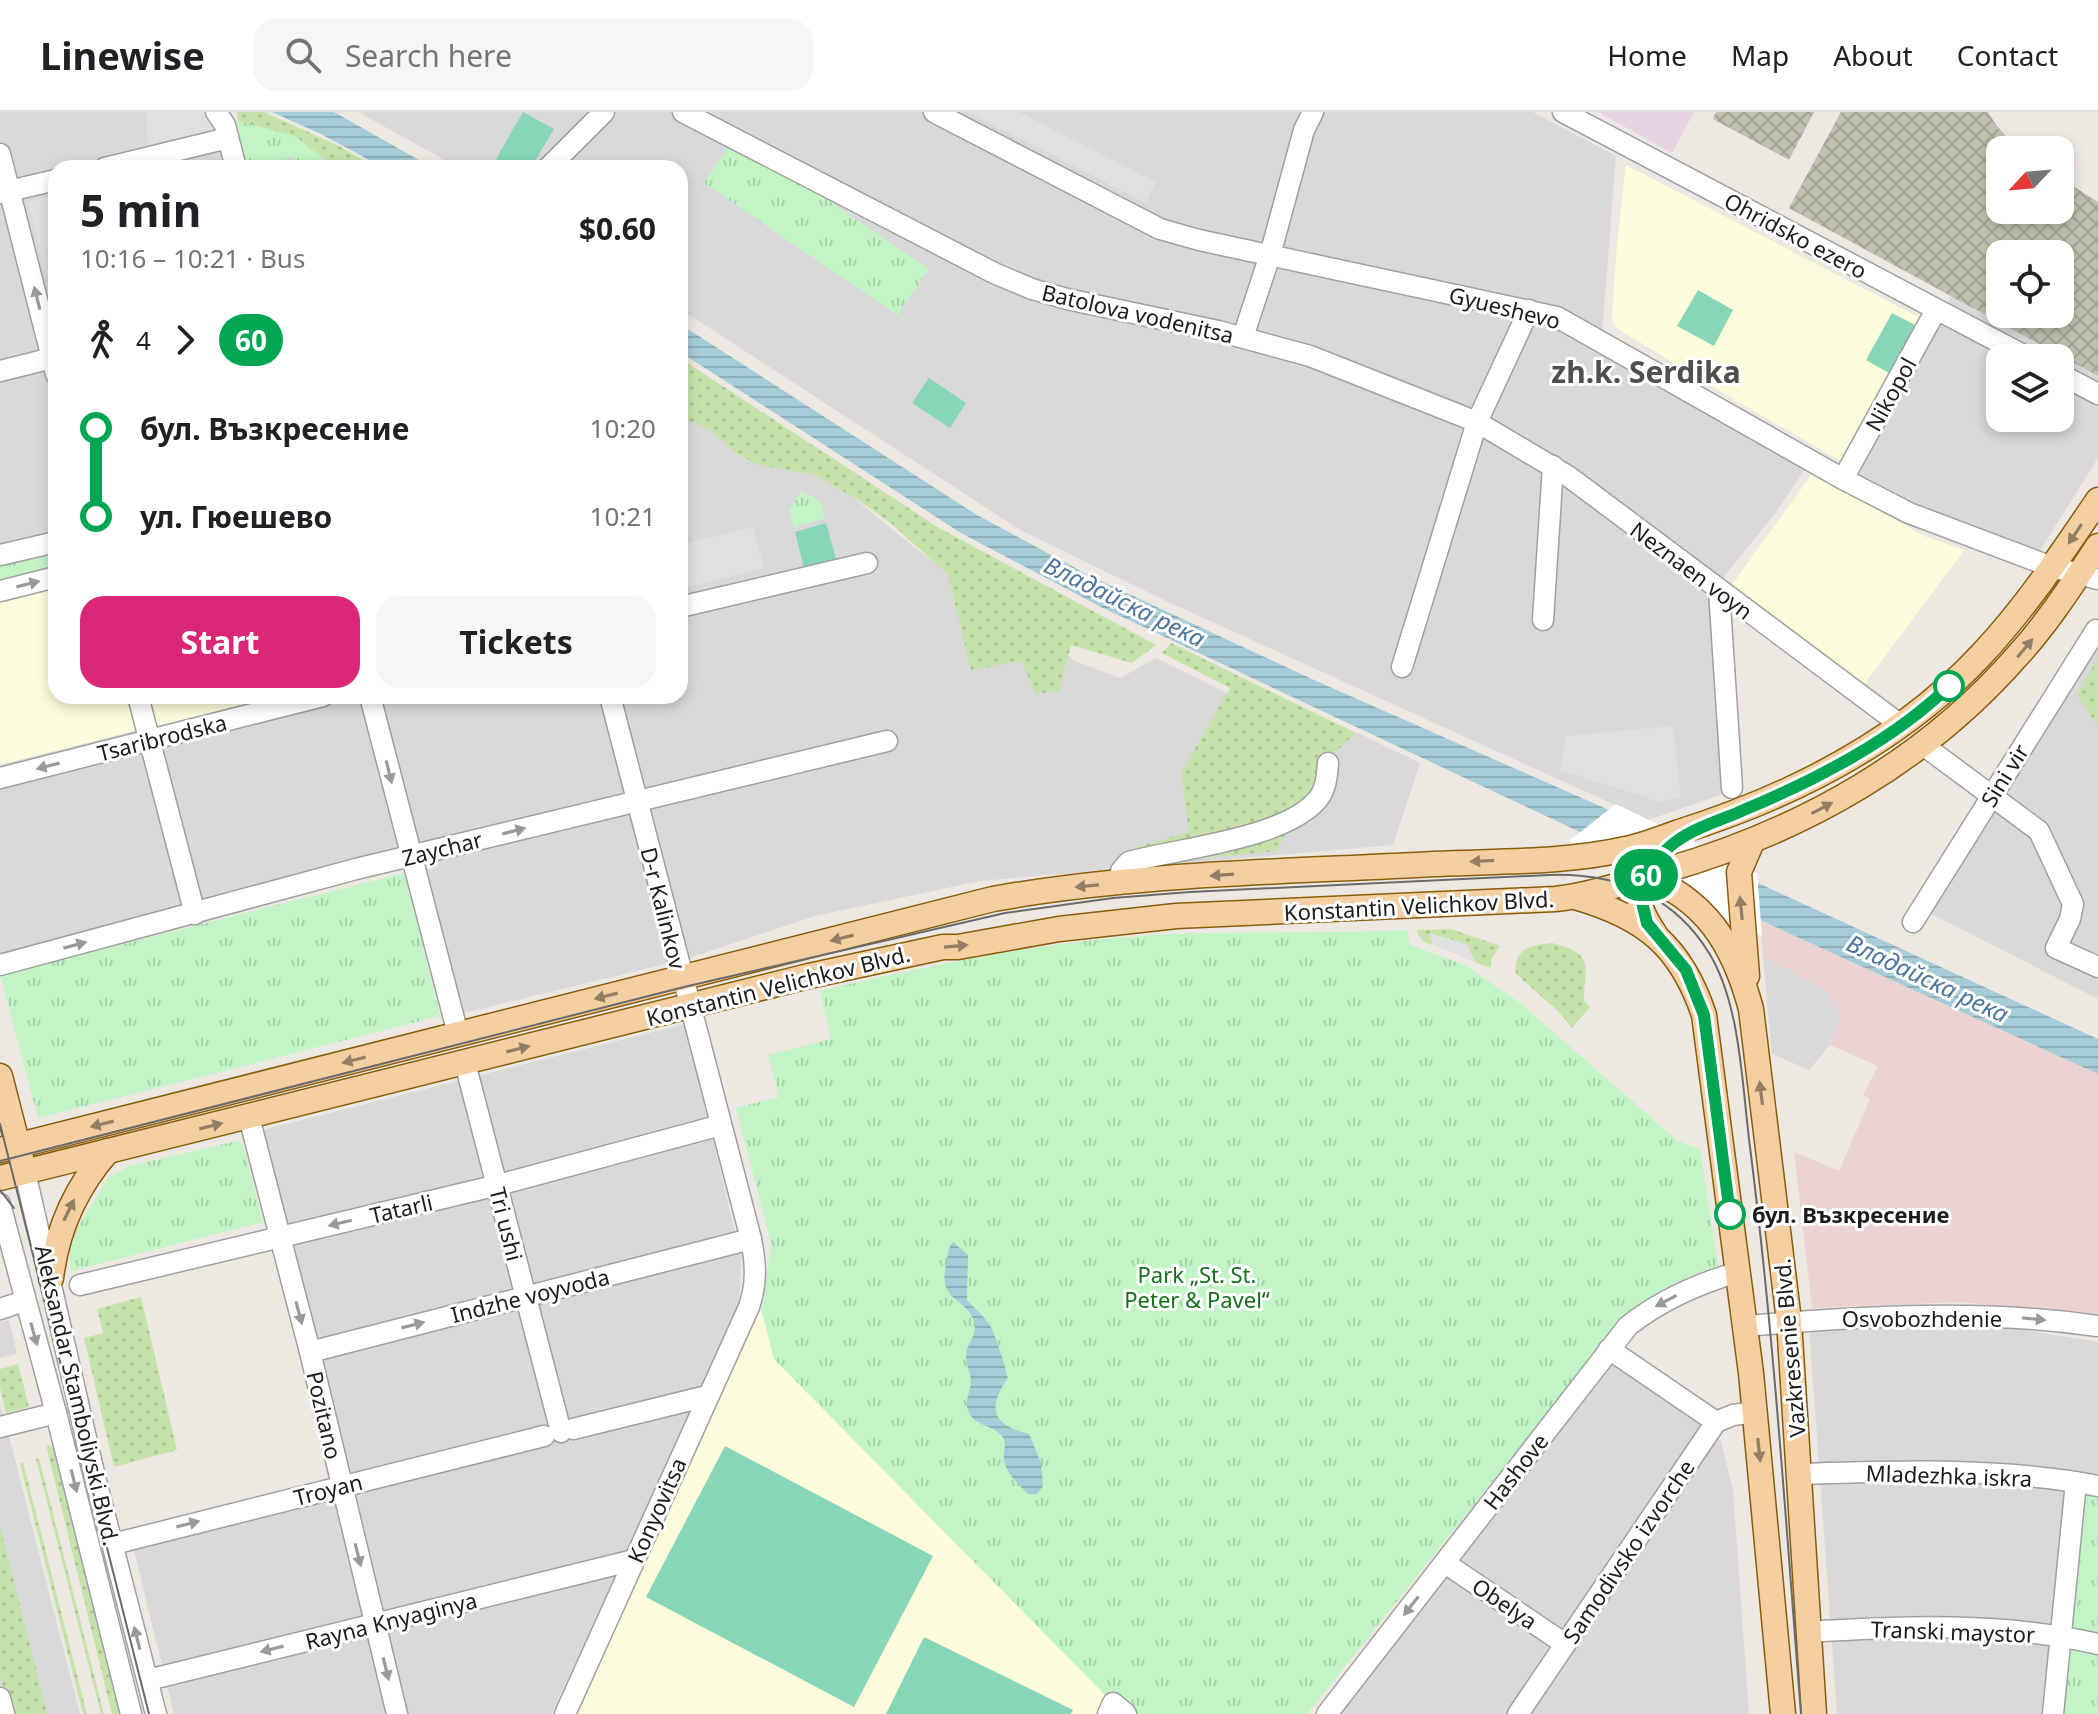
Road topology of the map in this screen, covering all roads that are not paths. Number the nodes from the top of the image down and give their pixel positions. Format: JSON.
{"nodes":[{"id":1,"x":604,"y":112,"type":"edge"},
{"id":2,"x":683,"y":112,"type":"edge"},
{"id":3,"x":934,"y":112,"type":"edge"},
{"id":4,"x":1313,"y":112,"type":"edge"},
{"id":5,"x":1563,"y":112,"type":"edge"},
{"id":6,"x":223,"y":125,"type":"edge"},
{"id":7,"x":0,"y":154,"type":"edge"},
{"id":8,"x":127,"y":160,"type":"edge"},
{"id":9,"x":234,"y":160,"type":"edge"},
{"id":10,"x":556,"y":160,"type":"edge"},
{"id":11,"x":48,"y":182,"type":"edge"},
{"id":12,"x":5,"y":192,"type":"edge"},
{"id":13,"x":1270,"y":255,"type":"junction"},
{"id":14,"x":1529,"y":310,"type":"junction"},
{"id":15,"x":1936,"y":310,"type":"junction"},
{"id":16,"x":1243,"y":337,"type":"junction"},
{"id":17,"x":48,"y":339,"type":"edge"},
{"id":18,"x":2002,"y":344,"type":"edge"},
{"id":19,"x":48,"y":364,"type":"edge"},
{"id":20,"x":0,"y":371,"type":"edge"},
{"id":21,"x":2074,"y":381,"type":"edge"},
{"id":22,"x":2098,"y":394,"type":"edge"},
{"id":23,"x":1477,"y":422,"type":"junction"},
{"id":24,"x":1553,"y":466,"type":"junction"},
{"id":25,"x":1843,"y":479,"type":"junction"},
{"id":26,"x":2098,"y":500,"type":"edge"},
{"id":27,"x":48,"y":544,"type":"edge"},
{"id":28,"x":2098,"y":546,"type":"edge"},
{"id":29,"x":0,"y":555,"type":"edge"},
{"id":30,"x":867,"y":563,"type":"dead end"},
{"id":31,"x":2052,"y":567,"type":"junction"},
{"id":32,"x":2089,"y":576,"type":"edge"},
{"id":33,"x":48,"y":579,"type":"edge"},
{"id":34,"x":1719,"y":590,"type":"junction"},
{"id":35,"x":0,"y":591,"type":"edge"},
{"id":36,"x":688,"y":605,"type":"edge"},
{"id":37,"x":1543,"y":620,"type":"dead end"},
{"id":38,"x":2096,"y":630,"type":"dead end"},
{"id":39,"x":1402,"y":667,"type":"dead end"},
{"id":40,"x":140,"y":704,"type":"edge"},
{"id":41,"x":292,"y":704,"type":"edge"},
{"id":42,"x":372,"y":704,"type":"edge"},
{"id":43,"x":612,"y":704,"type":"edge"},
{"id":44,"x":1902,"y":726,"type":"junction"},
{"id":45,"x":150,"y":740,"type":"junction"},
{"id":46,"x":887,"y":741,"type":"dead end"},
{"id":47,"x":1923,"y":745,"type":"junction"},
{"id":48,"x":1328,"y":763,"type":"dead end"},
{"id":49,"x":0,"y":778,"type":"edge"},
{"id":50,"x":1732,"y":788,"type":"dead end"},
{"id":51,"x":1992,"y":794,"type":"junction"},
{"id":52,"x":637,"y":801,"type":"junction"},
{"id":53,"x":1699,"y":826,"type":"junction"},
{"id":54,"x":1752,"y":842,"type":"junction"},
{"id":55,"x":411,"y":856,"type":"junction"},
{"id":56,"x":1560,"y":857,"type":"junction"},
{"id":57,"x":1645,"y":876,"type":"junction"},
{"id":58,"x":1121,"y":883,"type":"junction"},
{"id":59,"x":1573,"y":897,"type":"junction"},
{"id":60,"x":195,"y":914,"type":"junction"},
{"id":61,"x":1913,"y":922,"type":"dead end"},
{"id":62,"x":1657,"y":936,"type":"junction"},
{"id":63,"x":0,"y":965,"type":"edge"},
{"id":64,"x":2098,"y":967,"type":"edge"},
{"id":65,"x":681,"y":977,"type":"junction"},
{"id":66,"x":689,"y":1006,"type":"junction"},
{"id":67,"x":1751,"y":1009,"type":"junction"},
{"id":68,"x":458,"y":1034,"type":"junction"},
{"id":69,"x":465,"y":1063,"type":"junction"},
{"id":70,"x":0,"y":1076,"type":"edge"},
{"id":71,"x":249,"y":1117,"type":"junction"},
{"id":72,"x":721,"y":1125,"type":"junction"},
{"id":73,"x":9,"y":1147,"type":"edge"},
{"id":74,"x":108,"y":1151,"type":"junction"},
{"id":75,"x":25,"y":1172,"type":"junction"},
{"id":76,"x":0,"y":1178,"type":"edge"},
{"id":77,"x":498,"y":1185,"type":"junction"},
{"id":78,"x":0,"y":1204,"type":"edge"},
{"id":79,"x":279,"y":1237,"type":"junction"},
{"id":80,"x":751,"y":1239,"type":"junction"},
{"id":81,"x":1738,"y":1272,"type":"junction"},
{"id":82,"x":51,"y":1278,"type":"junction"},
{"id":83,"x":80,"y":1285,"type":"dead end"},
{"id":84,"x":524,"y":1297,"type":"junction"},
{"id":85,"x":24,"y":1301,"type":"junction"},
{"id":86,"x":749,"y":1307,"type":"joint"},
{"id":87,"x":0,"y":1309,"type":"edge"},
{"id":88,"x":1789,"y":1321,"type":"junction"},
{"id":89,"x":1745,"y":1326,"type":"junction"},
{"id":90,"x":2098,"y":1326,"type":"edge"},
{"id":91,"x":1609,"y":1349,"type":"junction"},
{"id":92,"x":310,"y":1352,"type":"junction"},
{"id":93,"x":707,"y":1396,"type":"junction"},
{"id":94,"x":1755,"y":1412,"type":"junction"},
{"id":95,"x":56,"y":1413,"type":"junction"},
{"id":96,"x":1716,"y":1422,"type":"junction"},
{"id":97,"x":0,"y":1427,"type":"edge"},
{"id":98,"x":559,"y":1432,"type":"junction"},
{"id":99,"x":1799,"y":1474,"type":"junction"},
{"id":100,"x":2076,"y":1482,"type":"junction"},
{"id":101,"x":341,"y":1486,"type":"junction"},
{"id":102,"x":2098,"y":1486,"type":"edge"},
{"id":103,"x":113,"y":1544,"type":"junction"},
{"id":104,"x":634,"y":1560,"type":"junction"},
{"id":105,"x":1445,"y":1563,"type":"junction"},
{"id":106,"x":375,"y":1624,"type":"junction"},
{"id":107,"x":1808,"y":1632,"type":"junction"},
{"id":108,"x":2061,"y":1636,"type":"junction"},
{"id":109,"x":1565,"y":1644,"type":"junction"},
{"id":110,"x":2098,"y":1644,"type":"edge"},
{"id":111,"x":148,"y":1680,"type":"junction"},
{"id":112,"x":0,"y":1698,"type":"edge"},
{"id":113,"x":4,"y":1714,"type":"edge"},
{"id":114,"x":131,"y":1714,"type":"edge"},
{"id":115,"x":156,"y":1714,"type":"edge"},
{"id":116,"x":397,"y":1714,"type":"edge"},
{"id":117,"x":565,"y":1714,"type":"edge"},
{"id":118,"x":1327,"y":1714,"type":"edge"},
{"id":119,"x":1518,"y":1714,"type":"edge"},
{"id":120,"x":1783,"y":1714,"type":"edge"},
{"id":121,"x":1814,"y":1714,"type":"edge"},
{"id":122,"x":2053,"y":1714,"type":"edge"}],
"edges":[{"from":1,"to":10,"type":"street"},
{"from":2,"to":16,"type":"street","name":"Batolova vodenitsa"},
{"from":3,"to":13,"type":"street","name":"Gyueshevo"},
{"from":4,"to":13,"type":"street"},
{"from":5,"to":15,"type":"street","name":"Ohridsko ezero"},
{"from":6,"to":8,"type":"street"},
{"from":6,"to":9,"type":"street"},
{"from":7,"to":12,"type":"street"},
{"from":11,"to":12,"type":"street"},
{"from":17,"to":12,"type":"street","one_way":true},
{"from":13,"to":14,"type":"street","name":"Gyueshevo"},
{"from":13,"to":16,"type":"street"},
{"from":14,"to":23,"type":"street"},
{"from":14,"to":25,"type":"street","name":"Gyueshevo"},
{"from":15,"to":18,"type":"street","name":"Ohridsko ezero"},
{"from":15,"to":25,"type":"street","name":"Nikopol"},
{"from":16,"to":23,"type":"street","name":"Batolova vodenitsa"},
{"from":19,"to":20,"type":"street"},
{"from":21,"to":22,"type":"street"},
{"from":23,"to":24,"type":"street","name":"Neznaen voyn"},
{"from":23,"to":39,"type":"street"},
{"from":24,"to":34,"type":"street","name":"Neznaen voyn"},
{"from":24,"to":37,"type":"street"},
{"from":25,"to":31,"type":"street","name":"Gyueshevo"},
{"from":26,"to":31,"type":"main road","one_way":true},
{"from":27,"to":29,"type":"street"},
{"from":28,"to":32,"type":"main road"},
{"from":30,"to":36,"type":"street"},
{"from":31,"to":32,"type":"street","name":"Gyueshevo"},
{"from":31,"to":44,"type":"main road"},
{"from":47,"to":32,"type":"main road","one_way":true},
{"from":35,"to":33,"type":"street","one_way":true},
{"from":34,"to":44,"type":"street","name":"Neznaen voyn"},
{"from":34,"to":50,"type":"street"},
{"from":38,"to":51,"type":"street","name":"Sini vir"},
{"from":40,"to":45,"type":"street"},
{"from":41,"to":45,"type":"street","name":"Tsaribrodska"},
{"from":42,"to":55,"type":"street","one_way":true},
{"from":43,"to":52,"type":"street","name":"D-r Kalinkov"},
{"from":44,"to":53,"type":"main road"},
{"from":45,"to":49,"type":"street","name":"Tsaribrodska","one_way":true},
{"from":45,"to":60,"type":"street"},
{"from":46,"to":52,"type":"street","name":"Zaychar"},
{"from":47,"to":51,"type":"street"},
{"from":54,"to":47,"type":"main road","one_way":true},
{"from":48,"to":58,"type":"street"},
{"from":51,"to":61,"type":"street","name":"Sini vir"},
{"from":51,"to":64,"type":"street"},
{"from":55,"to":52,"type":"street","name":"Zaychar","one_way":true},
{"from":52,"to":65,"type":"street","name":"D-r Kalinkov"},
{"from":53,"to":56,"type":"main road"},
{"from":53,"to":57,"type":"main road"},
{"from":54,"to":57,"type":"main road"},
{"from":67,"to":54,"type":"main road","one_way":true},
{"from":55,"to":60,"type":"street","name":"Zaychar"},
{"from":55,"to":68,"type":"street"},
{"from":56,"to":57,"type":"main road","name":"Vazkresenie Blvd."},
{"from":56,"to":58,"type":"main road","name":"Konstantin Velichkov Blvd.","one_way":true},
{"from":57,"to":59,"type":"main road"},
{"from":57,"to":62,"type":"main road"},
{"from":57,"to":67,"type":"main road","name":"Vazkresenie Blvd."},
{"from":58,"to":65,"type":"main road","name":"Konstantin Velichkov Blvd.","one_way":true},
{"from":59,"to":62,"type":"main road","name":"Vazkresenie Blvd."},
{"from":66,"to":59,"type":"main road","name":"Konstantin Velichkov Blvd.","one_way":true},
{"from":63,"to":60,"type":"street","name":"Zaychar","one_way":true},
{"from":62,"to":81,"type":"main road","name":"Vazkresenie Blvd."},
{"from":65,"to":66,"type":"street","name":"D-r Kalinkov"},
{"from":65,"to":68,"type":"main road","name":"Konstantin Velichkov Blvd.","one_way":true},
{"from":69,"to":66,"type":"main road","name":"Konstantin Velichkov Blvd.","one_way":true},
{"from":66,"to":72,"type":"street","name":"D-r Kalinkov"},
{"from":88,"to":67,"type":"main road","name":"Vazkresenie Blvd.","one_way":true},
{"from":68,"to":73,"type":"main road","name":"Konstantin Velichkov Blvd.","one_way":true},
{"from":69,"to":71,"type":"main road","name":"Konstantin Velichkov Blvd."},
{"from":69,"to":77,"type":"street","name":"Tri ushi"},
{"from":70,"to":73,"type":"main road","name":"Aleksandar Stamboliyski Blvd."},
{"from":74,"to":71,"type":"main road","name":"Konstantin Velichkov Blvd.","one_way":true},
{"from":71,"to":79,"type":"street","name":"Pozitano"},
{"from":72,"to":77,"type":"street","name":"Tatarli"},
{"from":72,"to":80,"type":"street","name":"D-r Kalinkov"},
{"from":73,"to":75,"type":"main road","name":"Aleksandar Stamboliyski Blvd."},
{"from":74,"to":75,"type":"main road","name":"Konstantin Velichkov Blvd."},
{"from":82,"to":74,"type":"main road","one_way":true},
{"from":75,"to":76,"type":"main road","name":"Konstantin Velichkov Blvd."},
{"from":75,"to":82,"type":"street","name":"Aleksandar Stamboliyski Blvd."},
{"from":77,"to":79,"type":"street","name":"Tatarli","one_way":true},
{"from":77,"to":84,"type":"street","name":"Tri ushi"},
{"from":78,"to":85,"type":"street","name":"Aleksandar Stamboliyski Blvd."},
{"from":79,"to":83,"type":"street","name":"Tatarli"},
{"from":79,"to":92,"type":"street","name":"Pozitano","one_way":true},
{"from":80,"to":84,"type":"street","name":"Indzhe voyvoda"},
{"from":80,"to":86,"type":"street","name":"D-r Kalinkov"},
{"from":81,"to":89,"type":"main road","name":"Vazkresenie Blvd."},
{"from":81,"to":91,"type":"street","name":"Hashove","one_way":true},
{"from":82,"to":103,"type":"street","name":"Aleksandar Stamboliyski Blvd."},
{"from":92,"to":84,"type":"street","name":"Indzhe voyvoda","one_way":true},
{"from":84,"to":98,"type":"street","name":"Tri ushi"},
{"from":85,"to":87,"type":"street"},
{"from":85,"to":95,"type":"street","name":"Aleksandar Stamboliyski Blvd.","one_way":true},
{"from":86,"to":93,"type":"street","name":"Konyovitsa"},
{"from":88,"to":89,"type":"street","name":"Osvobozhdenie"},
{"from":88,"to":90,"type":"street","name":"Osvobozhdenie","one_way":true},
{"from":88,"to":99,"type":"main road","name":"Vazkresenie Blvd."},
{"from":89,"to":94,"type":"main road","name":"Vazkresenie Blvd."},
{"from":91,"to":96,"type":"street"},
{"from":91,"to":105,"type":"street","name":"Hashove"},
{"from":92,"to":101,"type":"street","name":"Pozitano"},
{"from":93,"to":98,"type":"street","name":"Troyan"},
{"from":93,"to":104,"type":"street","name":"Konyovitsa"},
{"from":94,"to":96,"type":"street"},
{"from":94,"to":120,"type":"main road","name":"Vazkresenie Blvd.","one_way":true},
{"from":95,"to":97,"type":"street"},
{"from":95,"to":114,"type":"street","name":"Aleksandar Stamboliyski Blvd.","one_way":true},
{"from":96,"to":109,"type":"street","name":"Samodivsko izvorche"},
{"from":98,"to":101,"type":"street","name":"Troyan"},
{"from":99,"to":100,"type":"street","name":"Mladezhka iskra"},
{"from":99,"to":107,"type":"main road","name":"Vazkresenie Blvd."},
{"from":100,"to":102,"type":"street","name":"Mladezhka iskra"},
{"from":100,"to":108,"type":"street"},
{"from":103,"to":101,"type":"street","name":"Troyan","one_way":true},
{"from":101,"to":106,"type":"street","name":"Pozitano","one_way":true},
{"from":111,"to":103,"type":"street","name":"Aleksandar Stamboliyski Blvd.","one_way":true},
{"from":104,"to":106,"type":"street","name":"Rayna Knyaginya"},
{"from":104,"to":117,"type":"street","name":"Konyovitsa"},
{"from":105,"to":109,"type":"street","name":"Obelya"},
{"from":105,"to":118,"type":"street","name":"Hashove","one_way":true},
{"from":106,"to":111,"type":"street","name":"Rayna Knyaginya","one_way":true},
{"from":106,"to":116,"type":"street","name":"Pozitano","one_way":true},
{"from":107,"to":108,"type":"street","name":"Transki maystor"},
{"from":107,"to":121,"type":"main road","name":"Vazkresenie Blvd."},
{"from":108,"to":110,"type":"street","name":"Transki maystor"},
{"from":108,"to":122,"type":"street"},
{"from":109,"to":119,"type":"street","name":"Samodivsko izvorche"},
{"from":111,"to":115,"type":"street","name":"Aleksandar Stamboliyski Blvd."},
{"from":112,"to":113,"type":"street"}]}
